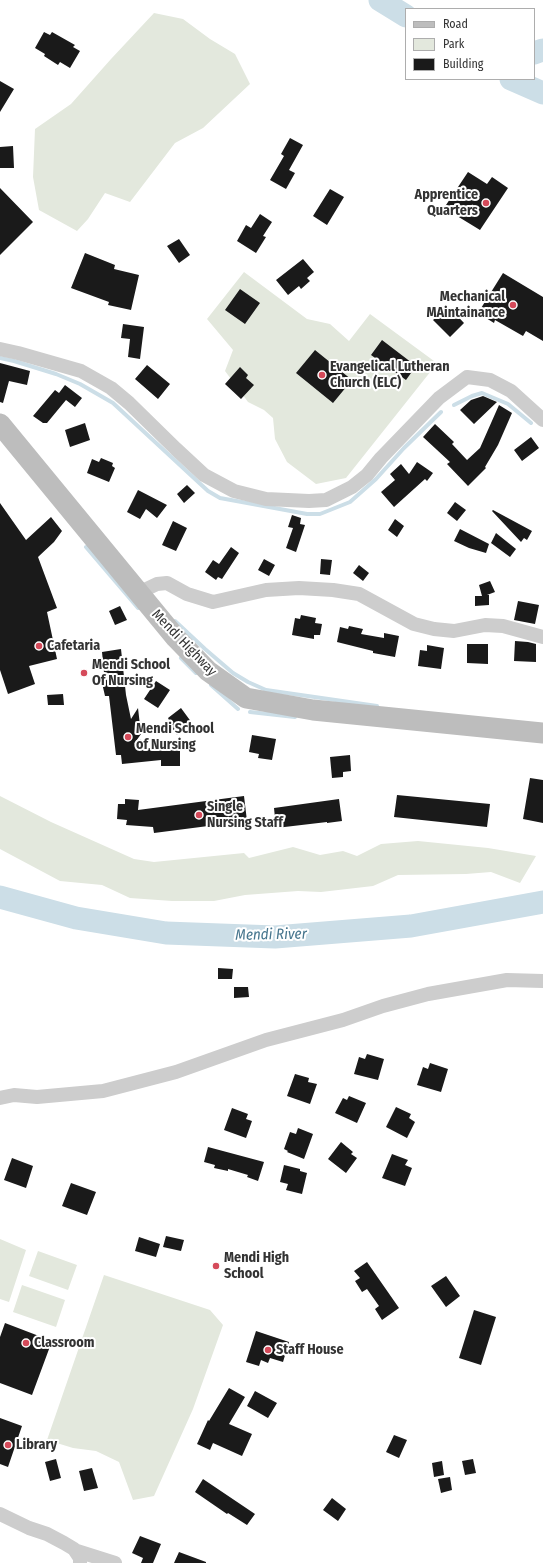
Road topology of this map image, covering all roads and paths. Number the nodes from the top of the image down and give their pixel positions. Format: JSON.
{"nodes":[{"id":1,"x":0,"y":349,"type":"edge"},
{"id":2,"x":543,"y":420,"type":"edge"},
{"id":3,"x":0,"y":424,"type":"edge"},
{"id":4,"x":138,"y":593,"type":"junction"},
{"id":5,"x":543,"y":638,"type":"edge"},
{"id":6,"x":543,"y":733,"type":"edge"},
{"id":7,"x":543,"y":981,"type":"edge"},
{"id":8,"x":0,"y":1098,"type":"edge"},
{"id":9,"x":0,"y":1514,"type":"edge"},
{"id":10,"x":78,"y":1558,"type":"edge"},
{"id":11,"x":114,"y":1563,"type":"edge"}],
"edges":[{"from":1,"to":2,"type":"street"},
{"from":3,"to":4,"type":"main road","name":"Mendi Highway"},
{"from":4,"to":5,"type":"street"},
{"from":4,"to":6,"type":"main road","name":"Mendi Highway"},
{"from":7,"to":8,"type":"street"},
{"from":9,"to":10,"type":"street"},
{"from":10,"to":11,"type":"street"}]}
